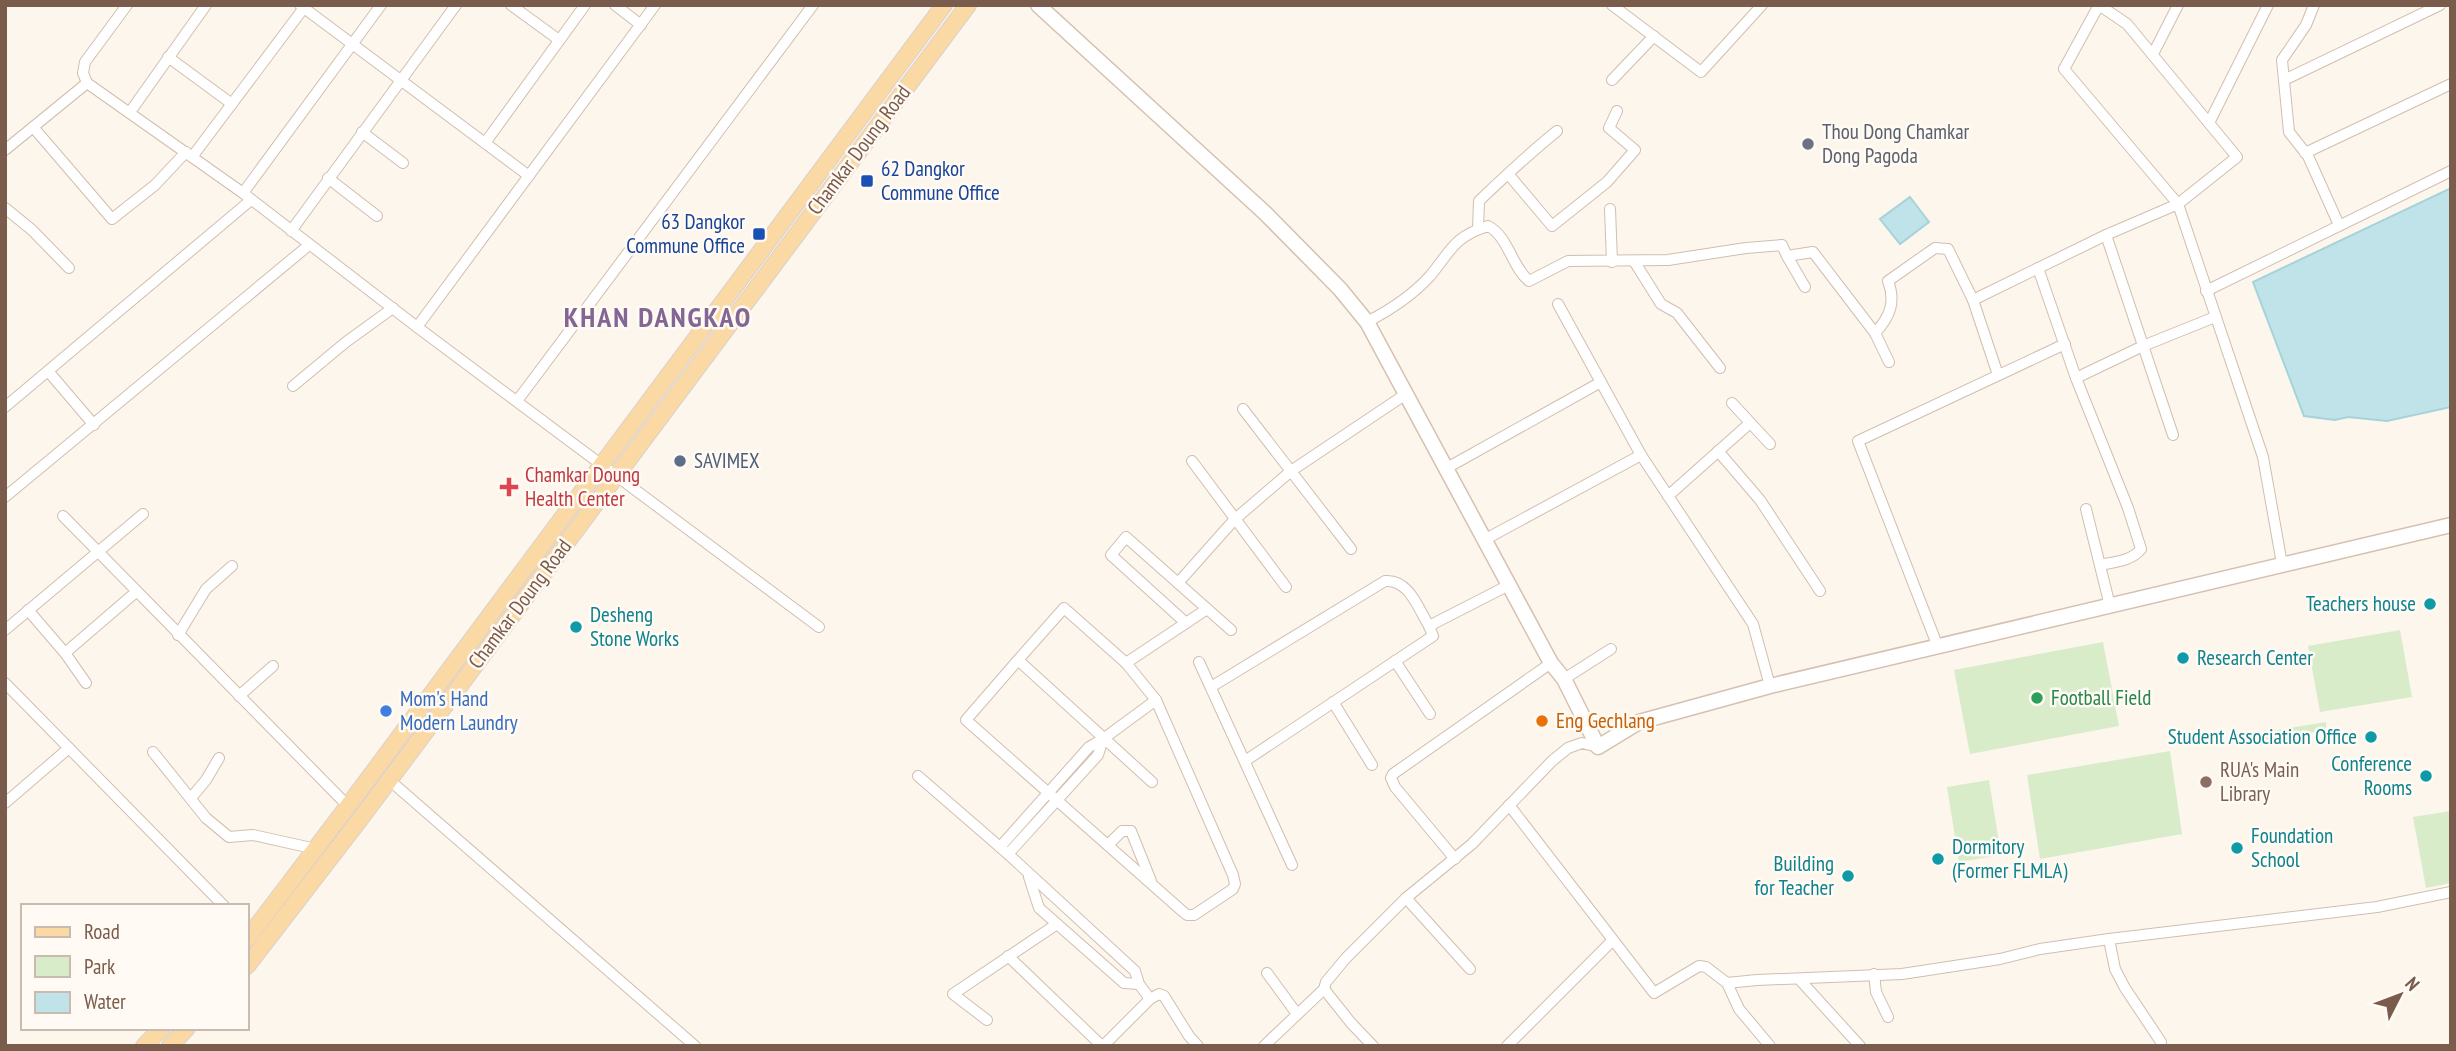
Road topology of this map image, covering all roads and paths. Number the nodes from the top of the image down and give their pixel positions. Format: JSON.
{"nodes":[{"id":1,"x":127,"y":5,"type":"edge"},
{"id":2,"x":206,"y":5,"type":"edge"},
{"id":3,"x":381,"y":5,"type":"edge"},
{"id":4,"x":456,"y":5,"type":"edge"},
{"id":5,"x":511,"y":5,"type":"edge"},
{"id":6,"x":585,"y":5,"type":"edge"},
{"id":7,"x":615,"y":5,"type":"edge"},
{"id":8,"x":655,"y":5,"type":"edge"},
{"id":9,"x":813,"y":5,"type":"edge"},
{"id":10,"x":944,"y":5,"type":"edge"},
{"id":11,"x":968,"y":5,"type":"edge"},
{"id":12,"x":1038,"y":5,"type":"edge"},
{"id":13,"x":1612,"y":5,"type":"edge"},
{"id":14,"x":1762,"y":5,"type":"edge"},
{"id":15,"x":2178,"y":5,"type":"edge"},
{"id":16,"x":2314,"y":5,"type":"edge"},
{"id":17,"x":2440,"y":5,"type":"edge"},
{"id":18,"x":304,"y":6,"type":"edge"},
{"id":19,"x":2267,"y":6,"type":"edge"},
{"id":20,"x":641,"y":25,"type":"junction"},
{"id":21,"x":1654,"y":36,"type":"junction"},
{"id":22,"x":559,"y":40,"type":"junction"},
{"id":23,"x":352,"y":45,"type":"junction"},
{"id":24,"x":2153,"y":54,"type":"junction"},
{"id":25,"x":169,"y":57,"type":"junction"},
{"id":26,"x":1612,"y":80,"type":"dead end"},
{"id":27,"x":2284,"y":80,"type":"junction"},
{"id":28,"x":400,"y":81,"type":"junction"},
{"id":29,"x":87,"y":83,"type":"junction"},
{"id":30,"x":2451,"y":84,"type":"edge"},
{"id":31,"x":232,"y":104,"type":"junction"},
{"id":32,"x":1617,"y":111,"type":"dead end"},
{"id":33,"x":130,"y":112,"type":"junction"},
{"id":34,"x":2209,"y":123,"type":"junction"},
{"id":35,"x":33,"y":127,"type":"junction"},
{"id":36,"x":1557,"y":131,"type":"dead end"},
{"id":37,"x":362,"y":132,"type":"junction"},
{"id":38,"x":485,"y":142,"type":"junction"},
{"id":39,"x":5,"y":150,"type":"edge"},
{"id":40,"x":2305,"y":153,"type":"junction"},
{"id":41,"x":189,"y":154,"type":"junction"},
{"id":42,"x":403,"y":163,"type":"dead end"},
{"id":43,"x":2451,"y":172,"type":"edge"},
{"id":44,"x":1509,"y":175,"type":"junction"},
{"id":45,"x":529,"y":176,"type":"junction"},
{"id":46,"x":328,"y":178,"type":"junction"},
{"id":47,"x":247,"y":197,"type":"junction"},
{"id":48,"x":2178,"y":204,"type":"junction"},
{"id":49,"x":5,"y":208,"type":"edge"},
{"id":50,"x":1610,"y":209,"type":"dead end"},
{"id":51,"x":377,"y":216,"type":"dead end"},
{"id":52,"x":2340,"y":225,"type":"junction"},
{"id":53,"x":1478,"y":229,"type":"junction"},
{"id":54,"x":290,"y":231,"type":"junction"},
{"id":55,"x":2106,"y":235,"type":"junction"},
{"id":56,"x":309,"y":245,"type":"junction"},
{"id":57,"x":1787,"y":256,"type":"junction"},
{"id":58,"x":1634,"y":261,"type":"junction"},
{"id":59,"x":1612,"y":262,"type":"junction"},
{"id":60,"x":69,"y":268,"type":"dead end"},
{"id":61,"x":2038,"y":268,"type":"junction"},
{"id":62,"x":1805,"y":287,"type":"dead end"},
{"id":63,"x":2206,"y":291,"type":"junction"},
{"id":64,"x":1973,"y":300,"type":"junction"},
{"id":65,"x":1558,"y":304,"type":"dead end"},
{"id":66,"x":393,"y":308,"type":"junction"},
{"id":67,"x":2215,"y":317,"type":"junction"},
{"id":68,"x":1367,"y":322,"type":"junction"},
{"id":69,"x":417,"y":327,"type":"junction"},
{"id":70,"x":1875,"y":333,"type":"junction"},
{"id":71,"x":2065,"y":344,"type":"junction"},
{"id":72,"x":2143,"y":346,"type":"junction"},
{"id":73,"x":1889,"y":362,"type":"dead end"},
{"id":74,"x":1720,"y":368,"type":"dead end"},
{"id":75,"x":48,"y":371,"type":"junction"},
{"id":76,"x":1998,"y":375,"type":"junction"},
{"id":77,"x":2076,"y":378,"type":"junction"},
{"id":78,"x":1601,"y":382,"type":"junction"},
{"id":79,"x":293,"y":386,"type":"dead end"},
{"id":80,"x":1406,"y":394,"type":"junction"},
{"id":81,"x":517,"y":401,"type":"junction"},
{"id":82,"x":1732,"y":403,"type":"dead end"},
{"id":83,"x":5,"y":407,"type":"edge"},
{"id":84,"x":1243,"y":409,"type":"dead end"},
{"id":85,"x":1750,"y":423,"type":"junction"},
{"id":86,"x":94,"y":425,"type":"junction"},
{"id":87,"x":2173,"y":435,"type":"dead end"},
{"id":88,"x":1770,"y":444,"type":"dead end"},
{"id":89,"x":1718,"y":451,"type":"junction"},
{"id":90,"x":1641,"y":455,"type":"junction"},
{"id":91,"x":1192,"y":461,"type":"dead end"},
{"id":92,"x":603,"y":465,"type":"junction"},
{"id":93,"x":1445,"y":469,"type":"junction"},
{"id":94,"x":1291,"y":471,"type":"junction"},
{"id":95,"x":616,"y":476,"type":"junction"},
{"id":96,"x":1668,"y":496,"type":"junction"},
{"id":97,"x":5,"y":497,"type":"edge"},
{"id":98,"x":2086,"y":509,"type":"dead end"},
{"id":99,"x":143,"y":514,"type":"dead end"},
{"id":100,"x":63,"y":516,"type":"dead end"},
{"id":101,"x":1234,"y":520,"type":"junction"},
{"id":102,"x":2451,"y":524,"type":"edge"},
{"id":103,"x":1484,"y":540,"type":"junction"},
{"id":104,"x":1351,"y":549,"type":"dead end"},
{"id":105,"x":97,"y":554,"type":"junction"},
{"id":106,"x":2283,"y":564,"type":"junction"},
{"id":107,"x":2100,"y":565,"type":"junction"},
{"id":108,"x":232,"y":566,"type":"dead end"},
{"id":109,"x":1178,"y":583,"type":"junction"},
{"id":110,"x":1508,"y":585,"type":"junction"},
{"id":111,"x":1286,"y":587,"type":"dead end"},
{"id":112,"x":1820,"y":591,"type":"dead end"},
{"id":113,"x":136,"y":592,"type":"junction"},
{"id":114,"x":2110,"y":606,"type":"junction"},
{"id":115,"x":1208,"y":609,"type":"junction"},
{"id":116,"x":28,"y":610,"type":"junction"},
{"id":117,"x":1186,"y":623,"type":"junction"},
{"id":118,"x":7,"y":624,"type":"edge"},
{"id":119,"x":1429,"y":626,"type":"junction"},
{"id":120,"x":819,"y":627,"type":"dead end"},
{"id":121,"x":1231,"y":630,"type":"dead end"},
{"id":122,"x":178,"y":635,"type":"junction"},
{"id":123,"x":1938,"y":647,"type":"junction"},
{"id":124,"x":1611,"y":649,"type":"dead end"},
{"id":125,"x":65,"y":653,"type":"junction"},
{"id":126,"x":1018,"y":660,"type":"junction"},
{"id":127,"x":1395,"y":660,"type":"junction"},
{"id":128,"x":1199,"y":662,"type":"dead end"},
{"id":129,"x":1126,"y":663,"type":"junction"},
{"id":130,"x":1551,"y":663,"type":"junction"},
{"id":131,"x":272,"y":666,"type":"dead end"},
{"id":132,"x":1564,"y":679,"type":"junction"},
{"id":133,"x":5,"y":683,"type":"edge"},
{"id":134,"x":86,"y":683,"type":"dead end"},
{"id":135,"x":1770,"y":686,"type":"junction"},
{"id":136,"x":1211,"y":687,"type":"junction"},
{"id":137,"x":239,"y":696,"type":"junction"},
{"id":138,"x":1156,"y":700,"type":"junction"},
{"id":139,"x":1333,"y":702,"type":"junction"},
{"id":140,"x":1430,"y":714,"type":"dead end"},
{"id":141,"x":1103,"y":739,"type":"junction"},
{"id":142,"x":1598,"y":747,"type":"junction"},
{"id":143,"x":69,"y":748,"type":"junction"},
{"id":144,"x":153,"y":752,"type":"dead end"},
{"id":145,"x":219,"y":758,"type":"dead end"},
{"id":146,"x":1245,"y":761,"type":"junction"},
{"id":147,"x":1372,"y":765,"type":"dead end"},
{"id":148,"x":376,"y":769,"type":"junction"},
{"id":149,"x":918,"y":776,"type":"dead end"},
{"id":150,"x":389,"y":780,"type":"junction"},
{"id":151,"x":1152,"y":782,"type":"dead end"},
{"id":152,"x":1052,"y":795,"type":"junction"},
{"id":153,"x":191,"y":798,"type":"junction"},
{"id":154,"x":5,"y":803,"type":"edge"},
{"id":155,"x":1509,"y":805,"type":"junction"},
{"id":156,"x":348,"y":806,"type":"junction"},
{"id":157,"x":1108,"y":845,"type":"junction"},
{"id":158,"x":316,"y":849,"type":"junction"},
{"id":159,"x":1004,"y":851,"type":"junction"},
{"id":160,"x":1455,"y":859,"type":"junction"},
{"id":161,"x":1292,"y":864,"type":"dead end"},
{"id":162,"x":1028,"y":874,"type":"junction"},
{"id":163,"x":1153,"y":885,"type":"junction"},
{"id":164,"x":2451,"y":892,"type":"edge"},
{"id":165,"x":1406,"y":898,"type":"junction"},
{"id":166,"x":222,"y":904,"type":"edge"},
{"id":167,"x":1057,"y":923,"type":"junction"},
{"id":168,"x":248,"y":934,"type":"edge"},
{"id":169,"x":2109,"y":939,"type":"junction"},
{"id":170,"x":1612,"y":941,"type":"junction"},
{"id":171,"x":1008,"y":956,"type":"junction"},
{"id":172,"x":248,"y":966,"type":"edge"},
{"id":173,"x":1470,"y":969,"type":"dead end"},
{"id":174,"x":1268,"y":973,"type":"dead end"},
{"id":175,"x":1874,"y":974,"type":"junction"},
{"id":176,"x":1799,"y":979,"type":"junction"},
{"id":177,"x":1727,"y":983,"type":"junction"},
{"id":178,"x":1139,"y":984,"type":"junction"},
{"id":179,"x":1324,"y":989,"type":"junction"},
{"id":180,"x":1150,"y":999,"type":"junction"},
{"id":181,"x":1297,"y":1014,"type":"junction"},
{"id":182,"x":1888,"y":1017,"type":"dead end"},
{"id":183,"x":987,"y":1020,"type":"dead end"},
{"id":184,"x":160,"y":1030,"type":"edge"},
{"id":185,"x":185,"y":1030,"type":"edge"},
{"id":186,"x":2161,"y":1042,"type":"dead end"},
{"id":187,"x":170,"y":1045,"type":"edge"},
{"id":188,"x":144,"y":1046,"type":"edge"},
{"id":189,"x":695,"y":1046,"type":"edge"},
{"id":190,"x":1103,"y":1046,"type":"edge"},
{"id":191,"x":1198,"y":1046,"type":"edge"},
{"id":192,"x":1264,"y":1046,"type":"edge"},
{"id":193,"x":1373,"y":1046,"type":"edge"},
{"id":194,"x":1507,"y":1046,"type":"edge"},
{"id":195,"x":1770,"y":1046,"type":"edge"},
{"id":196,"x":1860,"y":1046,"type":"edge"}],
"edges":[{"from":1,"to":29,"type":"street"},
{"from":2,"to":25,"type":"street"},
{"from":3,"to":23,"type":"street"},
{"from":4,"to":28,"type":"street"},
{"from":5,"to":22,"type":"street"},
{"from":6,"to":22,"type":"street"},
{"from":7,"to":20,"type":"street"},
{"from":8,"to":20,"type":"street"},
{"from":9,"to":81,"type":"street"},
{"from":10,"to":92,"type":"main road","name":"Chamkar Doung Road"},
{"from":11,"to":95,"type":"main road","name":"Chamkar Doung Road"},
{"from":12,"to":68,"type":"street"},
{"from":13,"to":21,"type":"street"},
{"from":14,"to":21,"type":"street"},
{"from":15,"to":24,"type":"street"},
{"from":16,"to":27,"type":"street"},
{"from":17,"to":27,"type":"street"},
{"from":18,"to":23,"type":"street"},
{"from":18,"to":31,"type":"street"},
{"from":19,"to":34,"type":"street"},
{"from":20,"to":45,"type":"street"},
{"from":21,"to":26,"type":"street"},
{"from":22,"to":38,"type":"street"},
{"from":23,"to":28,"type":"street"},
{"from":23,"to":47,"type":"street"},
{"from":24,"to":34,"type":"street"},
{"from":24,"to":48,"type":"street"},
{"from":25,"to":31,"type":"street"},
{"from":25,"to":33,"type":"street"},
{"from":27,"to":40,"type":"street"},
{"from":28,"to":37,"type":"street"},
{"from":28,"to":38,"type":"street"},
{"from":29,"to":33,"type":"street"},
{"from":29,"to":35,"type":"street"},
{"from":30,"to":40,"type":"street"},
{"from":31,"to":41,"type":"street"},
{"from":32,"to":44,"type":"street"},
{"from":33,"to":41,"type":"street"},
{"from":34,"to":48,"type":"street"},
{"from":35,"to":39,"type":"street"},
{"from":35,"to":41,"type":"street"},
{"from":36,"to":44,"type":"street"},
{"from":37,"to":42,"type":"street"},
{"from":37,"to":46,"type":"street"},
{"from":38,"to":45,"type":"street"},
{"from":40,"to":52,"type":"street"},
{"from":41,"to":47,"type":"street"},
{"from":43,"to":52,"type":"street"},
{"from":44,"to":53,"type":"street"},
{"from":45,"to":69,"type":"street"},
{"from":46,"to":51,"type":"street"},
{"from":46,"to":54,"type":"street"},
{"from":47,"to":54,"type":"street"},
{"from":47,"to":75,"type":"street"},
{"from":48,"to":55,"type":"street"},
{"from":48,"to":63,"type":"street"},
{"from":49,"to":60,"type":"street"},
{"from":50,"to":59,"type":"street"},
{"from":52,"to":63,"type":"street"},
{"from":53,"to":59,"type":"street"},
{"from":53,"to":68,"type":"street"},
{"from":54,"to":56,"type":"street"},
{"from":55,"to":61,"type":"street"},
{"from":55,"to":72,"type":"street"},
{"from":56,"to":66,"type":"street"},
{"from":56,"to":86,"type":"street"},
{"from":57,"to":58,"type":"street"},
{"from":57,"to":62,"type":"street"},
{"from":57,"to":70,"type":"street"},
{"from":58,"to":59,"type":"street"},
{"from":58,"to":74,"type":"street"},
{"from":61,"to":64,"type":"street"},
{"from":61,"to":71,"type":"street"},
{"from":63,"to":67,"type":"street"},
{"from":64,"to":70,"type":"street"},
{"from":64,"to":76,"type":"street"},
{"from":65,"to":78,"type":"street"},
{"from":66,"to":69,"type":"street"},
{"from":66,"to":79,"type":"street"},
{"from":67,"to":72,"type":"street"},
{"from":67,"to":106,"type":"street"},
{"from":68,"to":80,"type":"street"},
{"from":69,"to":81,"type":"street"},
{"from":70,"to":73,"type":"street"},
{"from":71,"to":76,"type":"street"},
{"from":71,"to":77,"type":"street"},
{"from":72,"to":77,"type":"street"},
{"from":72,"to":87,"type":"street"},
{"from":75,"to":83,"type":"street"},
{"from":75,"to":86,"type":"street"},
{"from":76,"to":123,"type":"street"},
{"from":77,"to":107,"type":"street"},
{"from":78,"to":90,"type":"street"},
{"from":78,"to":93,"type":"street"},
{"from":80,"to":93,"type":"street"},
{"from":80,"to":94,"type":"street"},
{"from":81,"to":92,"type":"street"},
{"from":82,"to":85,"type":"street"},
{"from":84,"to":94,"type":"street"},
{"from":85,"to":88,"type":"street"},
{"from":85,"to":89,"type":"street"},
{"from":86,"to":97,"type":"street"},
{"from":89,"to":96,"type":"street"},
{"from":89,"to":112,"type":"street"},
{"from":90,"to":96,"type":"street"},
{"from":90,"to":103,"type":"street"},
{"from":91,"to":101,"type":"street"},
{"from":92,"to":95,"type":"street"},
{"from":92,"to":148,"type":"main road","name":"Chamkar Doung Road"},
{"from":93,"to":103,"type":"street"},
{"from":94,"to":101,"type":"street"},
{"from":94,"to":104,"type":"street"},
{"from":95,"to":120,"type":"street"},
{"from":95,"to":150,"type":"main road","name":"Chamkar Doung Road"},
{"from":96,"to":135,"type":"street"},
{"from":98,"to":107,"type":"street"},
{"from":99,"to":105,"type":"street"},
{"from":100,"to":105,"type":"street"},
{"from":101,"to":109,"type":"street"},
{"from":101,"to":111,"type":"street"},
{"from":102,"to":106,"type":"street"},
{"from":103,"to":110,"type":"street"},
{"from":105,"to":113,"type":"street"},
{"from":105,"to":116,"type":"street"},
{"from":106,"to":114,"type":"street"},
{"from":107,"to":114,"type":"street"},
{"from":108,"to":122,"type":"street"},
{"from":109,"to":115,"type":"street"},
{"from":109,"to":117,"type":"street"},
{"from":110,"to":119,"type":"street"},
{"from":110,"to":130,"type":"street"},
{"from":113,"to":122,"type":"street"},
{"from":113,"to":125,"type":"street"},
{"from":114,"to":123,"type":"street"},
{"from":115,"to":117,"type":"street"},
{"from":115,"to":121,"type":"street"},
{"from":116,"to":118,"type":"street"},
{"from":116,"to":125,"type":"street"},
{"from":117,"to":129,"type":"street"},
{"from":119,"to":127,"type":"street"},
{"from":119,"to":136,"type":"street"},
{"from":122,"to":137,"type":"street"},
{"from":123,"to":135,"type":"street"},
{"from":124,"to":132,"type":"street"},
{"from":125,"to":134,"type":"street"},
{"from":126,"to":129,"type":"street"},
{"from":126,"to":141,"type":"street"},
{"from":126,"to":152,"type":"street"},
{"from":127,"to":139,"type":"street"},
{"from":127,"to":140,"type":"street"},
{"from":128,"to":136,"type":"street"},
{"from":129,"to":138,"type":"street"},
{"from":130,"to":132,"type":"street"},
{"from":130,"to":160,"type":"street"},
{"from":131,"to":137,"type":"street"},
{"from":132,"to":142,"type":"street"},
{"from":133,"to":143,"type":"street"},
{"from":135,"to":142,"type":"street"},
{"from":136,"to":146,"type":"street"},
{"from":137,"to":156,"type":"street"},
{"from":138,"to":141,"type":"street"},
{"from":138,"to":163,"type":"street"},
{"from":139,"to":146,"type":"street"},
{"from":139,"to":147,"type":"street"},
{"from":141,"to":151,"type":"street"},
{"from":141,"to":152,"type":"street"},
{"from":142,"to":155,"type":"street"},
{"from":143,"to":154,"type":"street"},
{"from":143,"to":166,"type":"street"},
{"from":144,"to":153,"type":"street"},
{"from":145,"to":153,"type":"street"},
{"from":146,"to":161,"type":"street"},
{"from":148,"to":150,"type":"street"},
{"from":148,"to":156,"type":"main road","name":"Chamkar Doung Road"},
{"from":149,"to":159,"type":"street"},
{"from":150,"to":172,"type":"main road","name":"Chamkar Doung Road"},
{"from":150,"to":189,"type":"street"},
{"from":152,"to":157,"type":"street"},
{"from":152,"to":159,"type":"street"},
{"from":153,"to":158,"type":"street"},
{"from":155,"to":160,"type":"street"},
{"from":155,"to":170,"type":"street"},
{"from":156,"to":158,"type":"main road","name":"Chamkar Doung Road"},
{"from":157,"to":163,"type":"street"},
{"from":157,"to":163,"type":"street"},
{"from":158,"to":168,"type":"main road","name":"Chamkar Doung Road"},
{"from":159,"to":162,"type":"street"},
{"from":160,"to":165,"type":"street"},
{"from":162,"to":167,"type":"street"},
{"from":162,"to":178,"type":"street"},
{"from":164,"to":169,"type":"street"},
{"from":165,"to":173,"type":"street"},
{"from":165,"to":179,"type":"street"},
{"from":167,"to":171,"type":"street"},
{"from":167,"to":178,"type":"street"},
{"from":169,"to":175,"type":"street"},
{"from":169,"to":186,"type":"street"},
{"from":170,"to":177,"type":"street"},
{"from":170,"to":194,"type":"street"},
{"from":171,"to":183,"type":"street"},
{"from":171,"to":190,"type":"street"},
{"from":174,"to":181,"type":"street"},
{"from":175,"to":176,"type":"street"},
{"from":175,"to":182,"type":"street"},
{"from":176,"to":177,"type":"street"},
{"from":176,"to":196,"type":"street"},
{"from":177,"to":195,"type":"street"},
{"from":178,"to":180,"type":"street"},
{"from":179,"to":181,"type":"street"},
{"from":179,"to":193,"type":"street"},
{"from":180,"to":190,"type":"street"},
{"from":180,"to":191,"type":"street"},
{"from":181,"to":192,"type":"street"},
{"from":184,"to":187,"type":"main road"},
{"from":184,"to":188,"type":"main road"},
{"from":185,"to":187,"type":"main road"}]}
